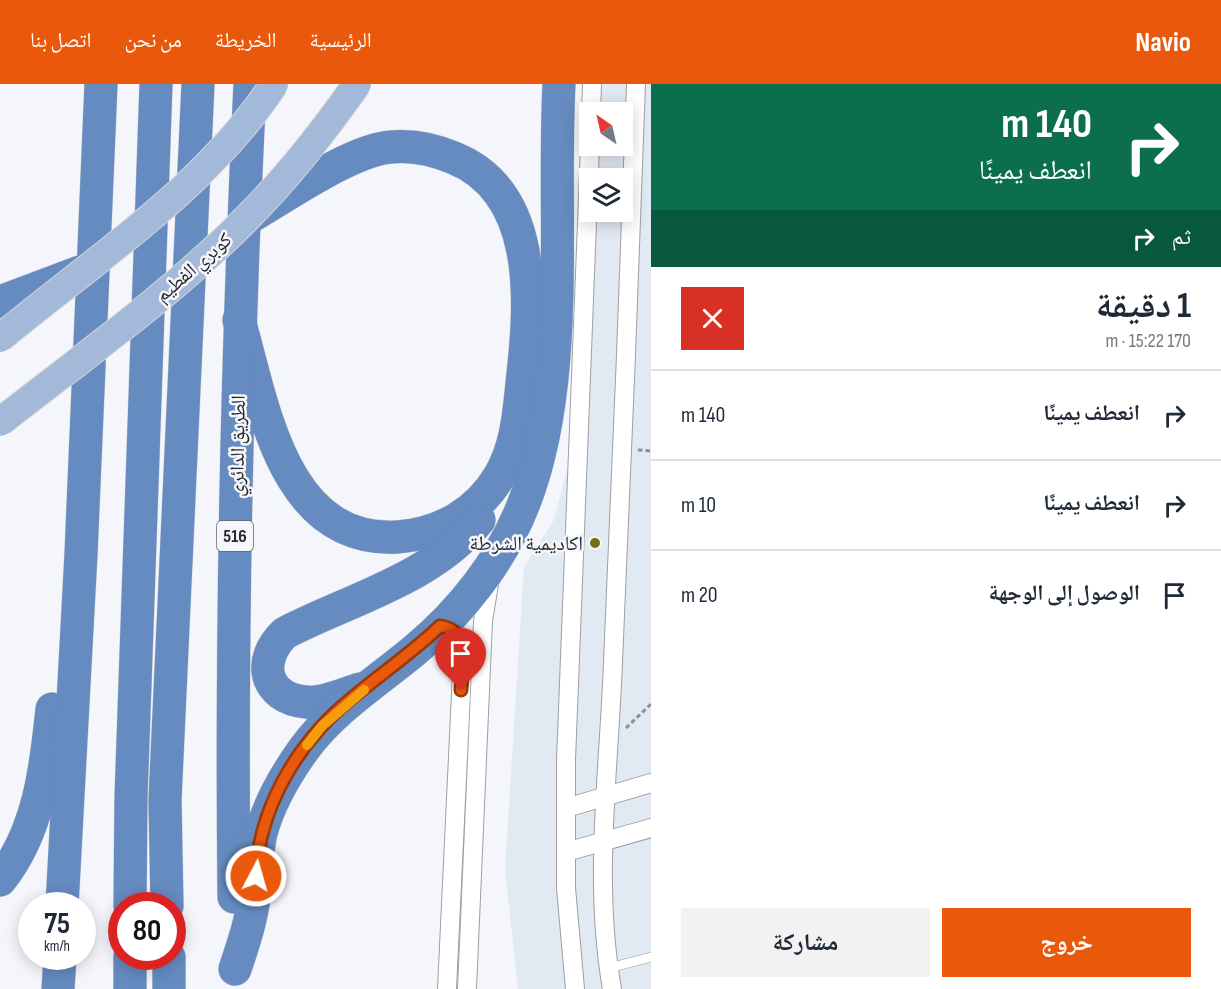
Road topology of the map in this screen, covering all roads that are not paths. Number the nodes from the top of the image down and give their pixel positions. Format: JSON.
{"nodes":[{"id":1,"x":156,"y":84,"type":"edge"},
{"id":2,"x":198,"y":84,"type":"edge"},
{"id":3,"x":250,"y":84,"type":"edge"},
{"id":4,"x":274,"y":84,"type":"edge"},
{"id":5,"x":357,"y":84,"type":"edge"},
{"id":6,"x":559,"y":84,"type":"edge"},
{"id":7,"x":592,"y":84,"type":"edge"},
{"id":8,"x":636,"y":84,"type":"edge"},
{"id":9,"x":99,"y":91,"type":"edge"},
{"id":10,"x":591,"y":102,"type":"edge"},
{"id":11,"x":590,"y":156,"type":"edge"},
{"id":12,"x":248,"y":218,"type":"junction"},
{"id":13,"x":80,"y":272,"type":"junction"},
{"id":14,"x":0,"y":302,"type":"edge"},
{"id":15,"x":239,"y":320,"type":"junction"},
{"id":16,"x":0,"y":338,"type":"edge"},
{"id":17,"x":0,"y":422,"type":"edge"},
{"id":18,"x":500,"y":475,"type":"junction"},
{"id":19,"x":81,"y":554,"type":"junction"},
{"id":20,"x":493,"y":563,"type":"junction"},
{"id":21,"x":440,"y":626,"type":"junction"},
{"id":22,"x":369,"y":687,"type":"junction"},
{"id":23,"x":461,"y":710,"type":"junction"},
{"id":24,"x":480,"y":711,"type":"junction"},
{"id":25,"x":651,"y":783,"type":"edge"},
{"id":26,"x":608,"y":797,"type":"junction"},
{"id":27,"x":566,"y":808,"type":"junction"},
{"id":28,"x":651,"y":828,"type":"edge"},
{"id":29,"x":603,"y":842,"type":"junction"},
{"id":30,"x":566,"y":852,"type":"junction"},
{"id":31,"x":0,"y":880,"type":"edge"},
{"id":32,"x":63,"y":892,"type":"edge"},
{"id":33,"x":130,"y":892,"type":"edge"},
{"id":34,"x":167,"y":892,"type":"edge"},
{"id":35,"x":651,"y":957,"type":"edge"},
{"id":36,"x":609,"y":968,"type":"junction"},
{"id":37,"x":59,"y":970,"type":"edge"},
{"id":38,"x":130,"y":970,"type":"edge"},
{"id":39,"x":168,"y":970,"type":"edge"},
{"id":40,"x":235,"y":979,"type":"edge"},
{"id":41,"x":58,"y":989,"type":"edge"},
{"id":42,"x":130,"y":989,"type":"edge"},
{"id":43,"x":169,"y":989,"type":"edge"},
{"id":44,"x":447,"y":989,"type":"edge"},
{"id":45,"x":466,"y":989,"type":"edge"},
{"id":46,"x":575,"y":989,"type":"edge"},
{"id":47,"x":612,"y":989,"type":"edge"}],
"edges":[{"from":1,"to":33,"type":"highway"},
{"from":2,"to":34,"type":"highway"},
{"from":3,"to":15,"type":"highway","name":"الطريق الدائري","number":"516"},
{"from":4,"to":13,"type":"main road","bridge":true},
{"from":5,"to":12,"type":"main road","name":"كوبري الفطيم","bridge":true},
{"from":6,"to":20,"type":"highway","number":"516"},
{"from":7,"to":10,"type":"street"},
{"from":8,"to":26,"type":"street"},
{"from":9,"to":19,"type":"highway"},
{"from":11,"to":27,"type":"street"},
{"from":12,"to":17,"type":"main road","name":"كوبري الفطيم","bridge":true},
{"from":12,"to":18,"type":"highway","number":"516"},
{"from":13,"to":14,"type":"highway"},
{"from":13,"to":16,"type":"main road","bridge":true},
{"from":15,"to":18,"type":"highway","number":"516"},
{"from":15,"to":40,"type":"highway","name":"الطريق الدائري","number":"516"},
{"from":18,"to":22,"type":"highway"},
{"from":19,"to":31,"type":"highway"},
{"from":19,"to":32,"type":"highway"},
{"from":20,"to":21,"type":"highway","number":"516"},
{"from":20,"to":24,"type":"street"},
{"from":21,"to":22,"type":"highway","number":"516"},
{"from":21,"to":23,"type":"street"},
{"from":22,"to":40,"type":"highway","number":"516"},
{"from":23,"to":24,"type":"street"},
{"from":23,"to":44,"type":"street"},
{"from":24,"to":45,"type":"street"},
{"from":25,"to":26,"type":"street"},
{"from":26,"to":27,"type":"street"},
{"from":26,"to":29,"type":"street"},
{"from":27,"to":30,"type":"street"},
{"from":28,"to":29,"type":"street"},
{"from":29,"to":30,"type":"street"},
{"from":29,"to":36,"type":"street"},
{"from":30,"to":46,"type":"street"},
{"from":35,"to":36,"type":"lane"},
{"from":36,"to":47,"type":"street"},
{"from":37,"to":41,"type":"highway"},
{"from":38,"to":42,"type":"highway"},
{"from":39,"to":43,"type":"highway"}]}
